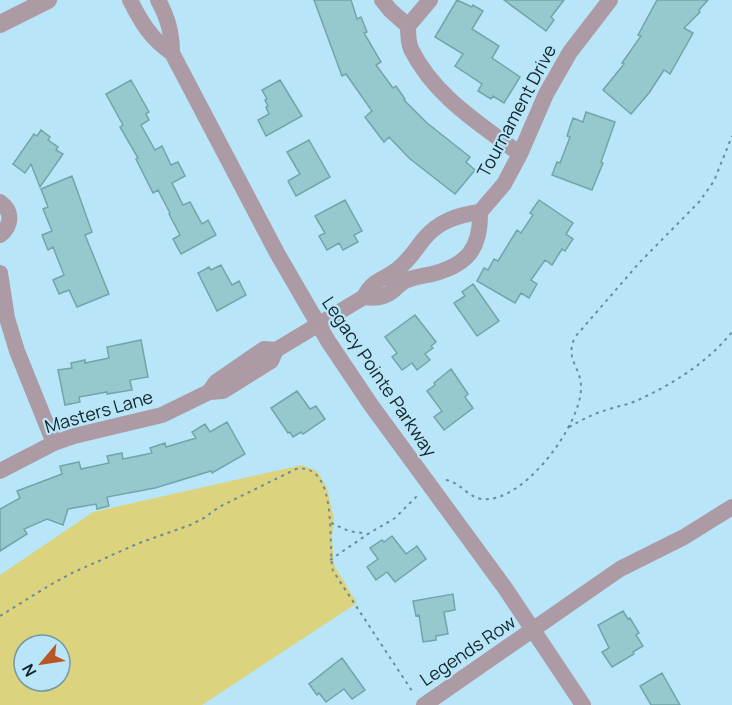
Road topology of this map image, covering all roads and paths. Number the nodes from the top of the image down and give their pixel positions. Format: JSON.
{"nodes":[{"id":1,"x":48,"y":0,"type":"edge"},
{"id":2,"x":130,"y":0,"type":"edge"},
{"id":3,"x":158,"y":0,"type":"edge"},
{"id":4,"x":382,"y":0,"type":"edge"},
{"id":5,"x":430,"y":0,"type":"edge"},
{"id":6,"x":610,"y":0,"type":"edge"},
{"id":7,"x":0,"y":24,"type":"edge"},
{"id":8,"x":408,"y":26,"type":"junction"},
{"id":9,"x":172,"y":53,"type":"junction"},
{"id":10,"x":732,"y":136,"type":"edge"},
{"id":11,"x":520,"y":154,"type":"junction"},
{"id":12,"x":0,"y":202,"type":"edge"},
{"id":13,"x":480,"y":212,"type":"junction"},
{"id":14,"x":0,"y":235,"type":"edge"},
{"id":15,"x":0,"y":273,"type":"edge"},
{"id":16,"x":400,"y":276,"type":"junction"},
{"id":17,"x":318,"y":325,"type":"junction"},
{"id":18,"x":732,"y":332,"type":"edge"},
{"id":19,"x":569,"y":427,"type":"junction"},
{"id":20,"x":54,"y":443,"type":"junction"},
{"id":21,"x":0,"y":471,"type":"edge"},
{"id":22,"x":430,"y":486,"type":"junction"},
{"id":23,"x":732,"y":507,"type":"edge"},
{"id":24,"x":332,"y":523,"type":"junction"},
{"id":25,"x":368,"y":534,"type":"junction"},
{"id":26,"x":330,"y":560,"type":"junction"},
{"id":27,"x":0,"y":616,"type":"edge"},
{"id":28,"x":534,"y":630,"type":"junction"},
{"id":29,"x":421,"y":702,"type":"edge"},
{"id":30,"x":583,"y":705,"type":"edge"}],
"edges":[{"from":1,"to":7,"type":"street"},
{"from":2,"to":9,"type":"street","name":"Legacy Pointe Parkway"},
{"from":3,"to":9,"type":"street","name":"Legacy Pointe Parkway"},
{"from":4,"to":8,"type":"street"},
{"from":5,"to":8,"type":"street"},
{"from":6,"to":11,"type":"street","name":"Tournament Drive"},
{"from":8,"to":11,"type":"street"},
{"from":9,"to":17,"type":"street","name":"Legacy Pointe Parkway"},
{"from":10,"to":19,"type":"path"},
{"from":11,"to":13,"type":"street","name":"Tournament Drive"},
{"from":12,"to":14,"type":"street"},
{"from":13,"to":16,"type":"street"},
{"from":13,"to":16,"type":"street"},
{"from":15,"to":20,"type":"street"},
{"from":16,"to":17,"type":"street"},
{"from":17,"to":20,"type":"street","name":"Masters Lane"},
{"from":17,"to":22,"type":"street","name":"Legacy Pointe Parkway"},
{"from":18,"to":19,"type":"path"},
{"from":19,"to":22,"type":"path"},
{"from":20,"to":21,"type":"street","name":"Masters Lane"},
{"from":22,"to":25,"type":"path"},
{"from":22,"to":28,"type":"street","name":"Legacy Pointe Parkway"},
{"from":23,"to":28,"type":"street","name":"Legends Row"},
{"from":24,"to":25,"type":"path"},
{"from":24,"to":26,"type":"path"},
{"from":24,"to":27,"type":"path"},
{"from":25,"to":26,"type":"path"},
{"from":26,"to":29,"type":"path"},
{"from":28,"to":29,"type":"street","name":"Legends Row"},
{"from":28,"to":30,"type":"street","name":"Legacy Pointe Parkway"}]}
